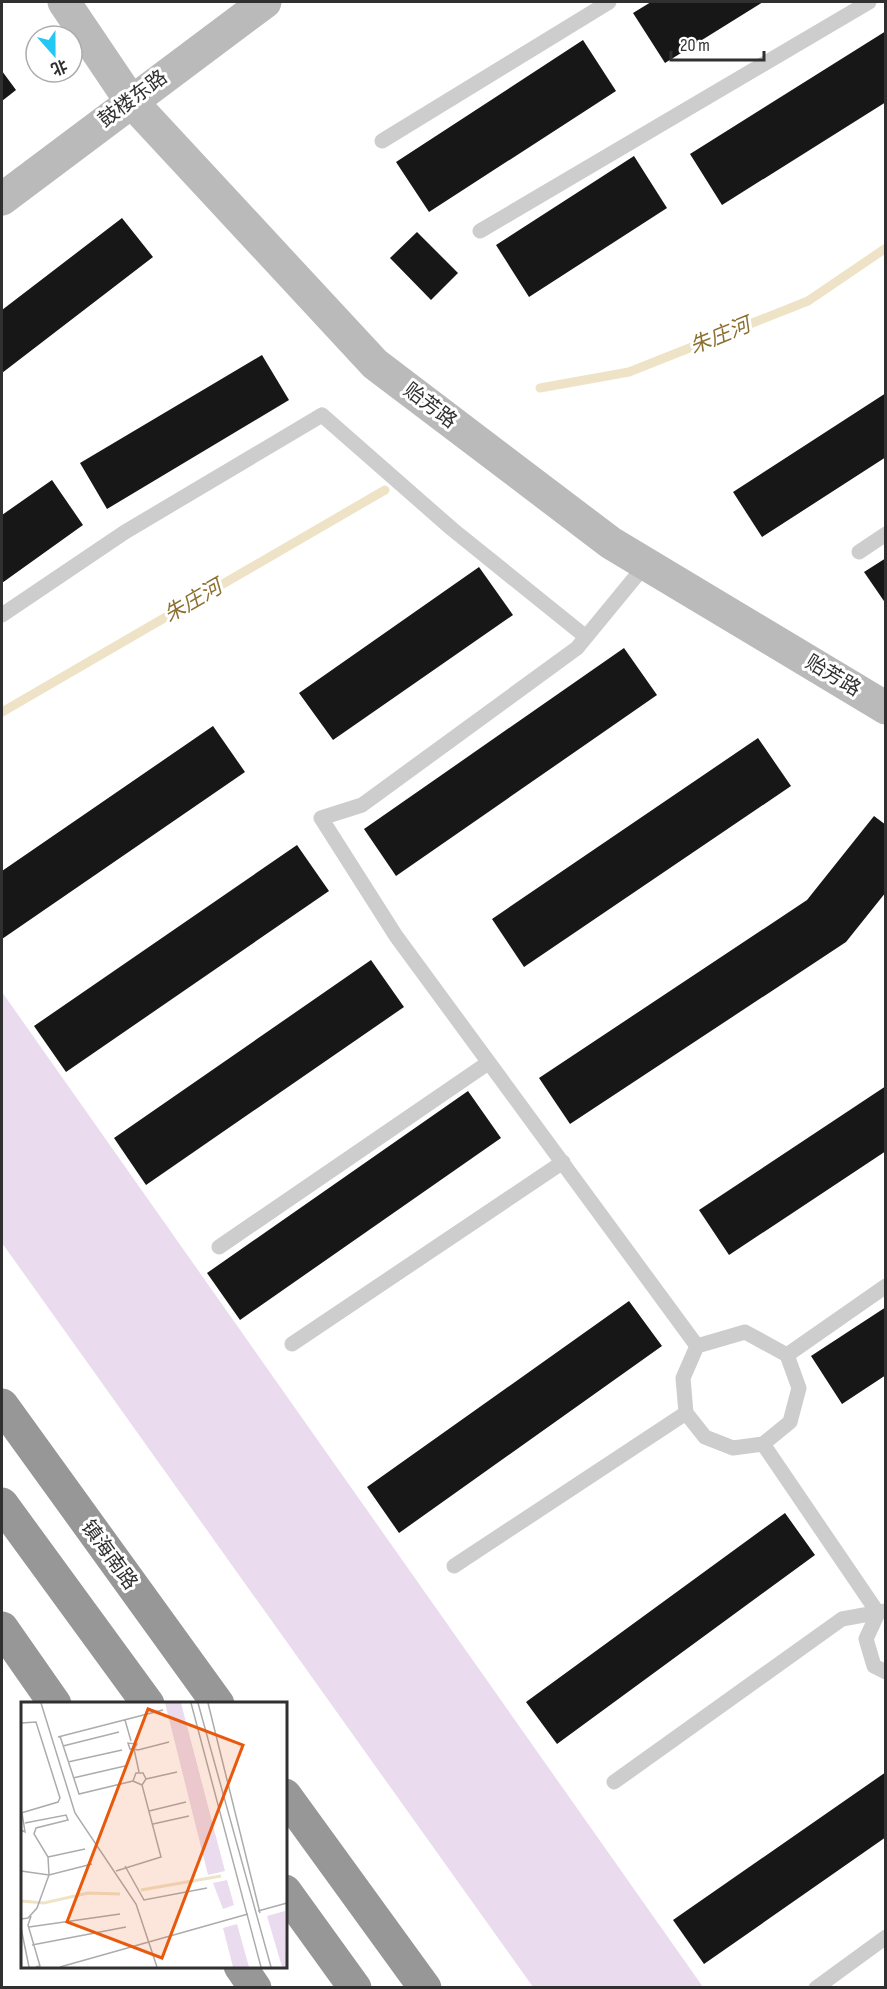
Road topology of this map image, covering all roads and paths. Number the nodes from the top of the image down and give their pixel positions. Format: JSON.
{"nodes":[{"id":1,"x":64,"y":2,"type":"edge"},
{"id":2,"x":265,"y":2,"type":"edge"},
{"id":3,"x":609,"y":2,"type":"edge"},
{"id":4,"x":869,"y":2,"type":"edge"},
{"id":5,"x":130,"y":100,"type":"junction"},
{"id":6,"x":382,"y":141,"type":"dead end"},
{"id":7,"x":2,"y":199,"type":"edge"},
{"id":8,"x":480,"y":231,"type":"dead end"},
{"id":9,"x":885,"y":534,"type":"edge"},
{"id":10,"x":859,"y":552,"type":"dead end"},
{"id":11,"x":646,"y":564,"type":"junction"},
{"id":12,"x":2,"y":615,"type":"edge"},
{"id":13,"x":586,"y":638,"type":"junction"},
{"id":14,"x":885,"y":708,"type":"edge"},
{"id":15,"x":488,"y":1063,"type":"junction"},
{"id":16,"x":563,"y":1162,"type":"junction"},
{"id":17,"x":219,"y":1247,"type":"dead end"},
{"id":18,"x":885,"y":1286,"type":"edge"},
{"id":19,"x":292,"y":1344,"type":"dead end"},
{"id":20,"x":697,"y":1347,"type":"junction"},
{"id":21,"x":787,"y":1355,"type":"junction"},
{"id":22,"x":2,"y":1405,"type":"edge"},
{"id":23,"x":686,"y":1413,"type":"junction"},
{"id":24,"x":762,"y":1444,"type":"junction"},
{"id":25,"x":2,"y":1504,"type":"edge"},
{"id":26,"x":454,"y":1566,"type":"dead end"},
{"id":27,"x":882,"y":1612,"type":"edge"},
{"id":28,"x":2,"y":1628,"type":"edge"},
{"id":29,"x":885,"y":1672,"type":"edge"},
{"id":30,"x":54,"y":1702,"type":"edge"},
{"id":31,"x":147,"y":1702,"type":"edge"},
{"id":32,"x":217,"y":1702,"type":"edge"},
{"id":33,"x":614,"y":1782,"type":"dead end"},
{"id":34,"x":286,"y":1796,"type":"edge"},
{"id":35,"x":286,"y":1892,"type":"edge"},
{"id":36,"x":885,"y":1937,"type":"edge"},
{"id":37,"x":241,"y":1968,"type":"edge"},
{"id":38,"x":255,"y":1988,"type":"edge"},
{"id":39,"x":355,"y":1988,"type":"edge"},
{"id":40,"x":426,"y":1988,"type":"edge"},
{"id":41,"x":816,"y":1988,"type":"edge"}],
"edges":[{"from":1,"to":5,"type":"street","name":"贻芳路"},
{"from":2,"to":5,"type":"street","name":"鼓楼东路"},
{"from":3,"to":6,"type":"lane"},
{"from":4,"to":8,"type":"lane"},
{"from":5,"to":7,"type":"street","name":"鼓楼东路"},
{"from":5,"to":11,"type":"street","name":"贻芳路"},
{"from":9,"to":10,"type":"lane"},
{"from":11,"to":13,"type":"lane"},
{"from":11,"to":14,"type":"street","name":"贻芳路"},
{"from":12,"to":13,"type":"lane"},
{"from":13,"to":15,"type":"lane"},
{"from":15,"to":16,"type":"lane"},
{"from":15,"to":17,"type":"lane"},
{"from":16,"to":19,"type":"lane"},
{"from":16,"to":20,"type":"lane"},
{"from":18,"to":21,"type":"lane"},
{"from":20,"to":21,"type":"lane"},
{"from":20,"to":23,"type":"lane"},
{"from":21,"to":24,"type":"lane"},
{"from":22,"to":32,"type":"highway","name":"镇海南路"},
{"from":23,"to":24,"type":"lane"},
{"from":23,"to":26,"type":"lane"},
{"from":24,"to":27,"type":"lane"},
{"from":25,"to":31,"type":"highway"},
{"from":27,"to":29,"type":"lane"},
{"from":27,"to":33,"type":"lane"},
{"from":28,"to":30,"type":"highway"},
{"from":34,"to":40,"type":"highway"},
{"from":35,"to":39,"type":"highway"},
{"from":36,"to":41,"type":"lane"},
{"from":37,"to":38,"type":"highway"}]}
